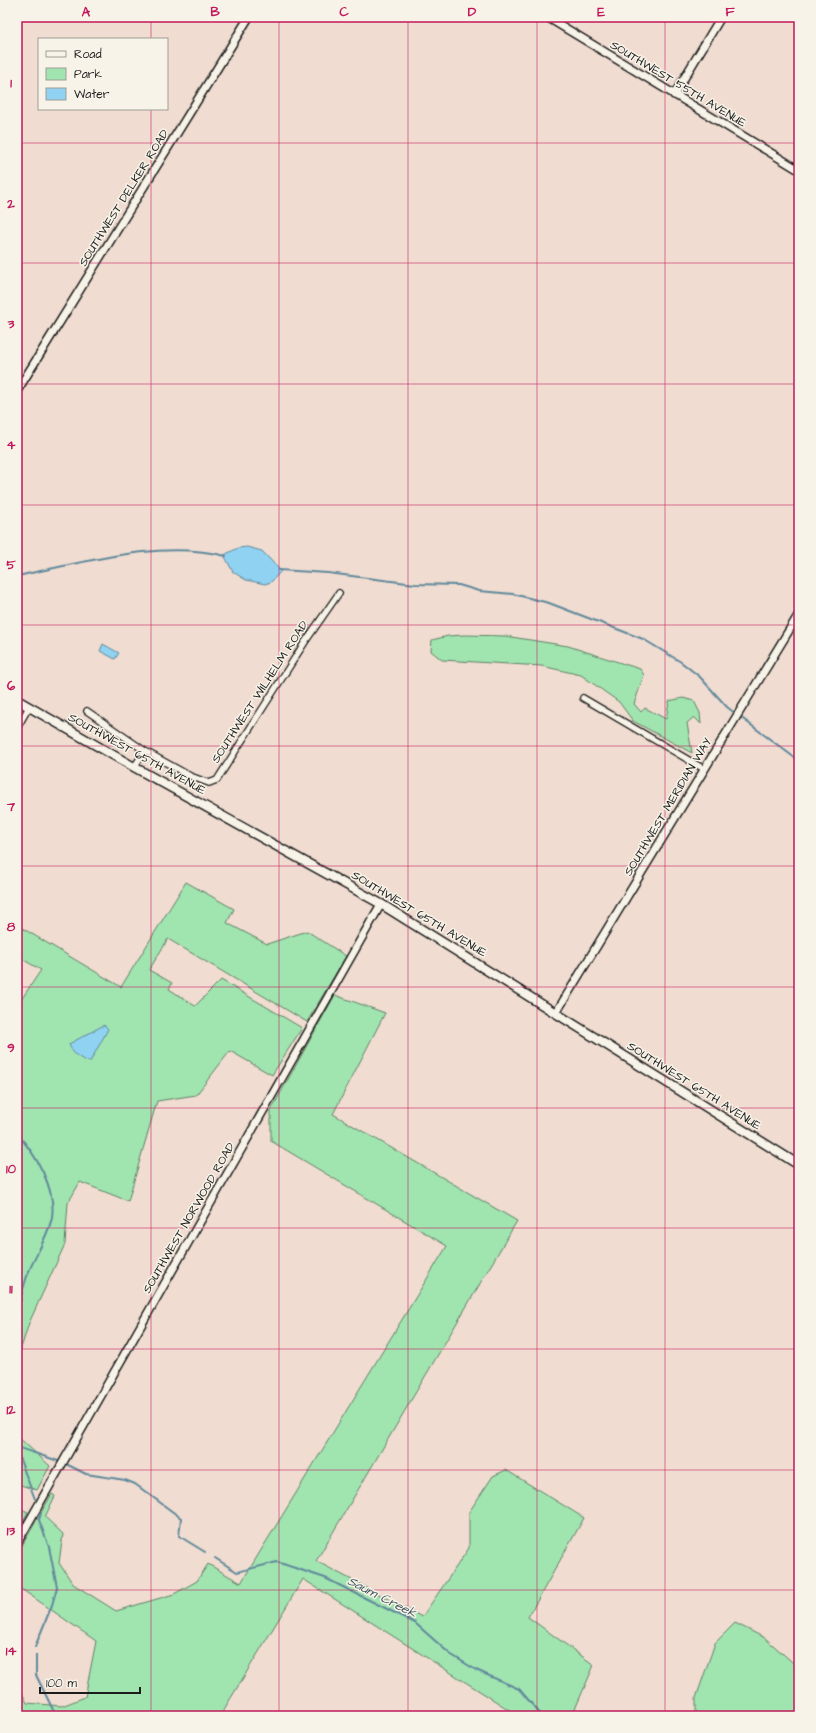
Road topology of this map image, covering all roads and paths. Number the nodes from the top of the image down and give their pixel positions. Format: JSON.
{"nodes":[{"id":1,"x":249,"y":17,"type":"edge"},
{"id":2,"x":547,"y":17,"type":"edge"},
{"id":3,"x":721,"y":17,"type":"edge"},
{"id":4,"x":674,"y":95,"type":"junction"},
{"id":5,"x":799,"y":170,"type":"edge"},
{"id":6,"x":17,"y":391,"type":"edge"},
{"id":7,"x":339,"y":593,"type":"dead end"},
{"id":8,"x":799,"y":614,"type":"edge"},
{"id":9,"x":583,"y":698,"type":"dead end"},
{"id":10,"x":17,"y":700,"type":"edge"},
{"id":11,"x":29,"y":707,"type":"junction"},
{"id":12,"x":86,"y":711,"type":"dead end"},
{"id":13,"x":17,"y":728,"type":"edge"},
{"id":14,"x":145,"y":751,"type":"junction"},
{"id":15,"x":134,"y":767,"type":"junction"},
{"id":16,"x":704,"y":769,"type":"junction"},
{"id":17,"x":381,"y":904,"type":"junction"},
{"id":18,"x":556,"y":1013,"type":"junction"},
{"id":19,"x":799,"y":1165,"type":"edge"},
{"id":20,"x":17,"y":1543,"type":"edge"}],
"edges":[{"from":1,"to":6,"type":"street","name":"SOUTHWEST DELKER ROAD"},
{"from":2,"to":4,"type":"street","name":"SOUTHWEST 55TH AVENUE"},
{"from":3,"to":4,"type":"street"},
{"from":4,"to":5,"type":"street","name":"SOUTHWEST 55TH AVENUE"},
{"from":7,"to":14,"type":"street","name":"SOUTHWEST WILHELM ROAD"},
{"from":8,"to":16,"type":"street","name":"SOUTHWEST MERIDIAN WAY"},
{"from":9,"to":16,"type":"street"},
{"from":10,"to":11,"type":"main road","name":"SOUTHWEST 65TH AVENUE"},
{"from":11,"to":13,"type":"street"},
{"from":11,"to":15,"type":"main road","name":"SOUTHWEST 65TH AVENUE"},
{"from":12,"to":14,"type":"street"},
{"from":14,"to":15,"type":"street"},
{"from":15,"to":17,"type":"main road","name":"SOUTHWEST 65TH AVENUE"},
{"from":16,"to":18,"type":"street","name":"SOUTHWEST MERIDIAN WAY"},
{"from":17,"to":18,"type":"main road","name":"SOUTHWEST 65TH AVENUE"},
{"from":17,"to":20,"type":"street","name":"SOUTHWEST NORWOOD ROAD"},
{"from":18,"to":19,"type":"main road","name":"SOUTHWEST 65TH AVENUE"}]}
